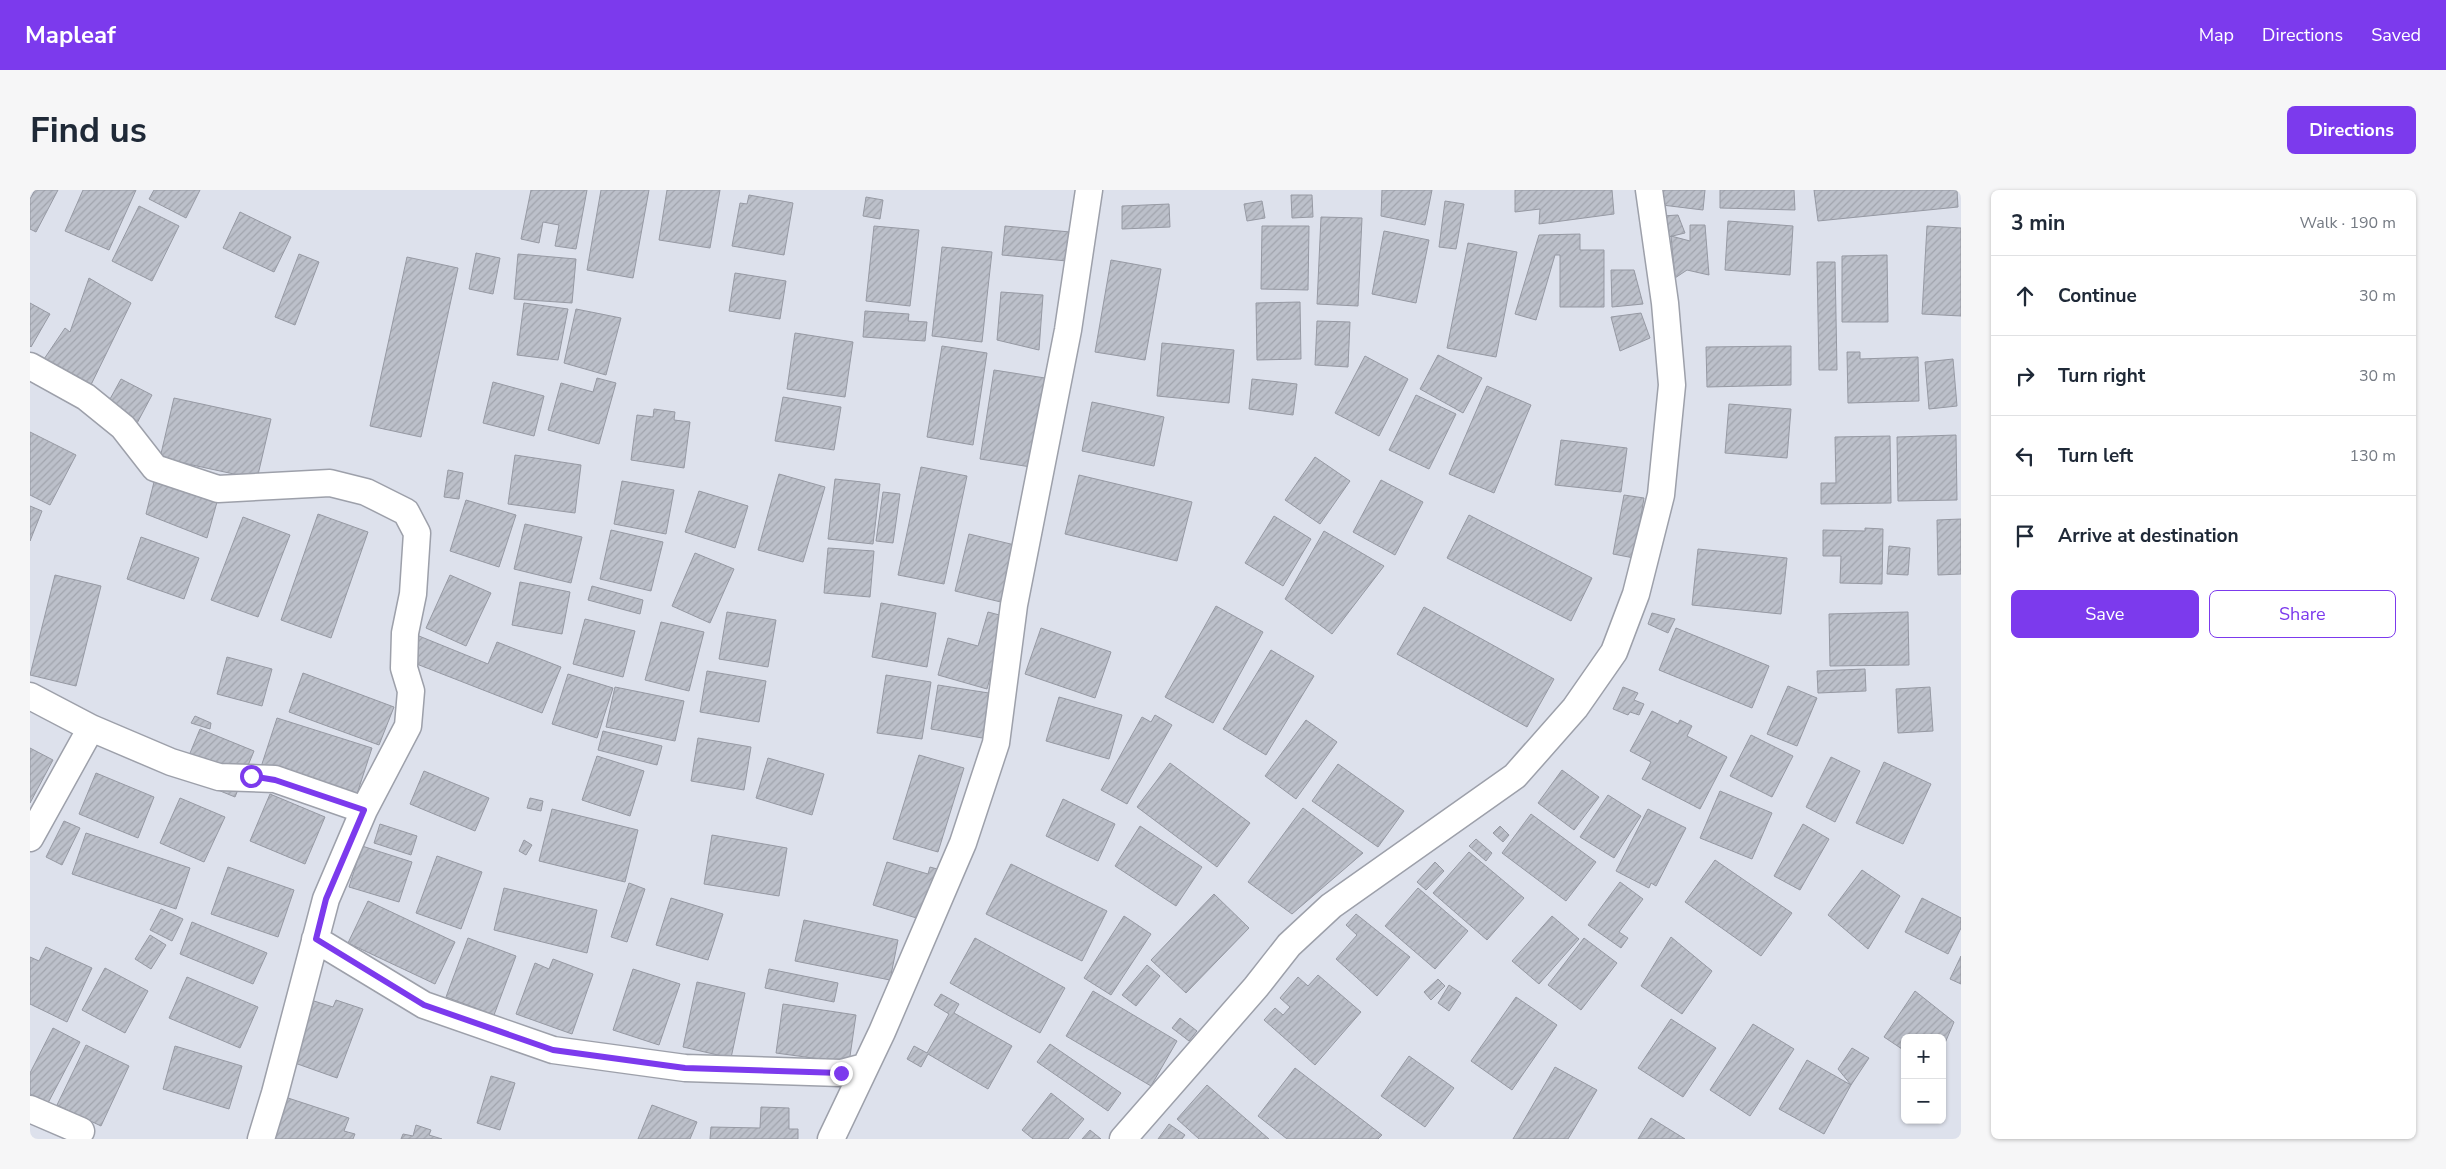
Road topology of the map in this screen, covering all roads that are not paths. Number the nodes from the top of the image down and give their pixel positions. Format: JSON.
{"nodes":[{"id":1,"x":1089,"y":190,"type":"edge"},
{"id":2,"x":1649,"y":190,"type":"edge"},
{"id":3,"x":30,"y":366,"type":"edge"},
{"id":4,"x":30,"y":696,"type":"edge"},
{"id":5,"x":91,"y":728,"type":"junction"},
{"id":6,"x":364,"y":810,"type":"junction"},
{"id":7,"x":30,"y":838,"type":"edge"},
{"id":8,"x":316,"y":939,"type":"junction"},
{"id":9,"x":864,"y":1068,"type":"junction"},
{"id":10,"x":30,"y":1109,"type":"edge"},
{"id":11,"x":81,"y":1131,"type":"dead end"},
{"id":12,"x":261,"y":1139,"type":"edge"},
{"id":13,"x":831,"y":1139,"type":"edge"},
{"id":14,"x":1123,"y":1139,"type":"edge"}],
"edges":[{"from":1,"to":9,"type":"street"},
{"from":2,"to":14,"type":"street"},
{"from":3,"to":6,"type":"street"},
{"from":4,"to":5,"type":"street"},
{"from":5,"to":6,"type":"street"},
{"from":5,"to":7,"type":"street"},
{"from":6,"to":8,"type":"street"},
{"from":8,"to":9,"type":"street"},
{"from":8,"to":12,"type":"street"},
{"from":9,"to":13,"type":"street"},
{"from":10,"to":11,"type":"street"}]}
